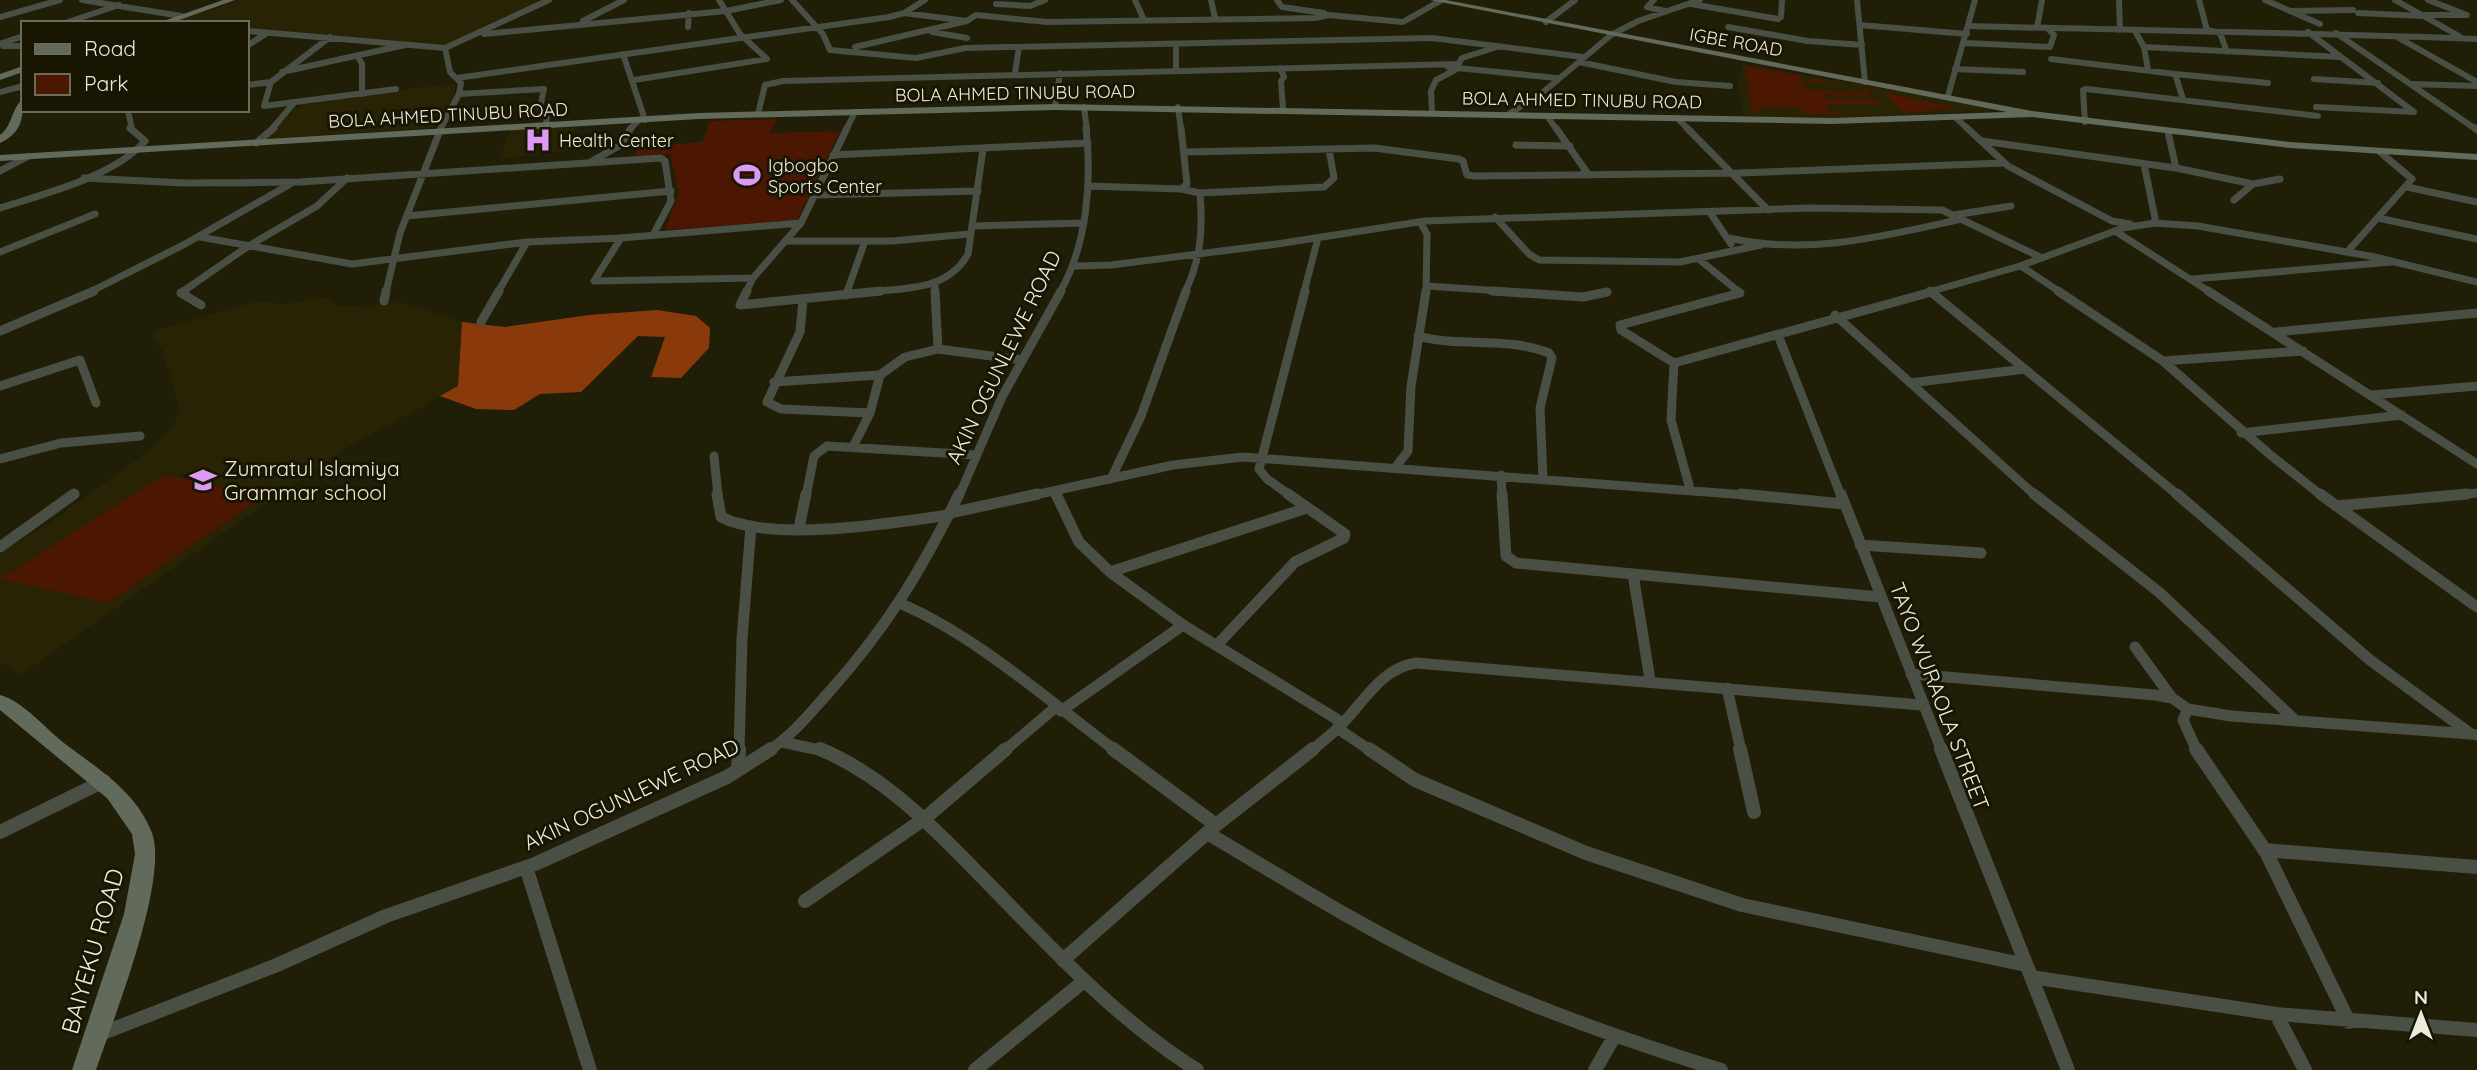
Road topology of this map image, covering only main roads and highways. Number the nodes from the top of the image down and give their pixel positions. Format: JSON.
{"nodes":[{"id":1,"x":231,"y":0,"type":"edge"},
{"id":2,"x":1437,"y":1,"type":"edge"},
{"id":3,"x":167,"y":21,"type":"edge"},
{"id":4,"x":21,"y":70,"type":"edge"},
{"id":5,"x":0,"y":77,"type":"edge"},
{"id":6,"x":21,"y":107,"type":"edge"},
{"id":7,"x":2032,"y":114,"type":"junction"},
{"id":8,"x":0,"y":140,"type":"edge"},
{"id":9,"x":0,"y":158,"type":"edge"},
{"id":10,"x":2477,"y":158,"type":"edge"},
{"id":11,"x":0,"y":701,"type":"edge"},
{"id":12,"x":84,"y":1070,"type":"edge"}],
"edges":[{"from":1,"to":3,"type":"main road"},
{"from":2,"to":7,"type":"main road","name":"IGBE ROAD"},
{"from":4,"to":5,"type":"main road"},
{"from":6,"to":8,"type":"main road"},
{"from":7,"to":9,"type":"main road","name":"BOLA AHMED TINUBU ROAD"},
{"from":7,"to":10,"type":"main road"},
{"from":11,"to":12,"type":"main road","name":"BAIYEKU ROAD"}]}
